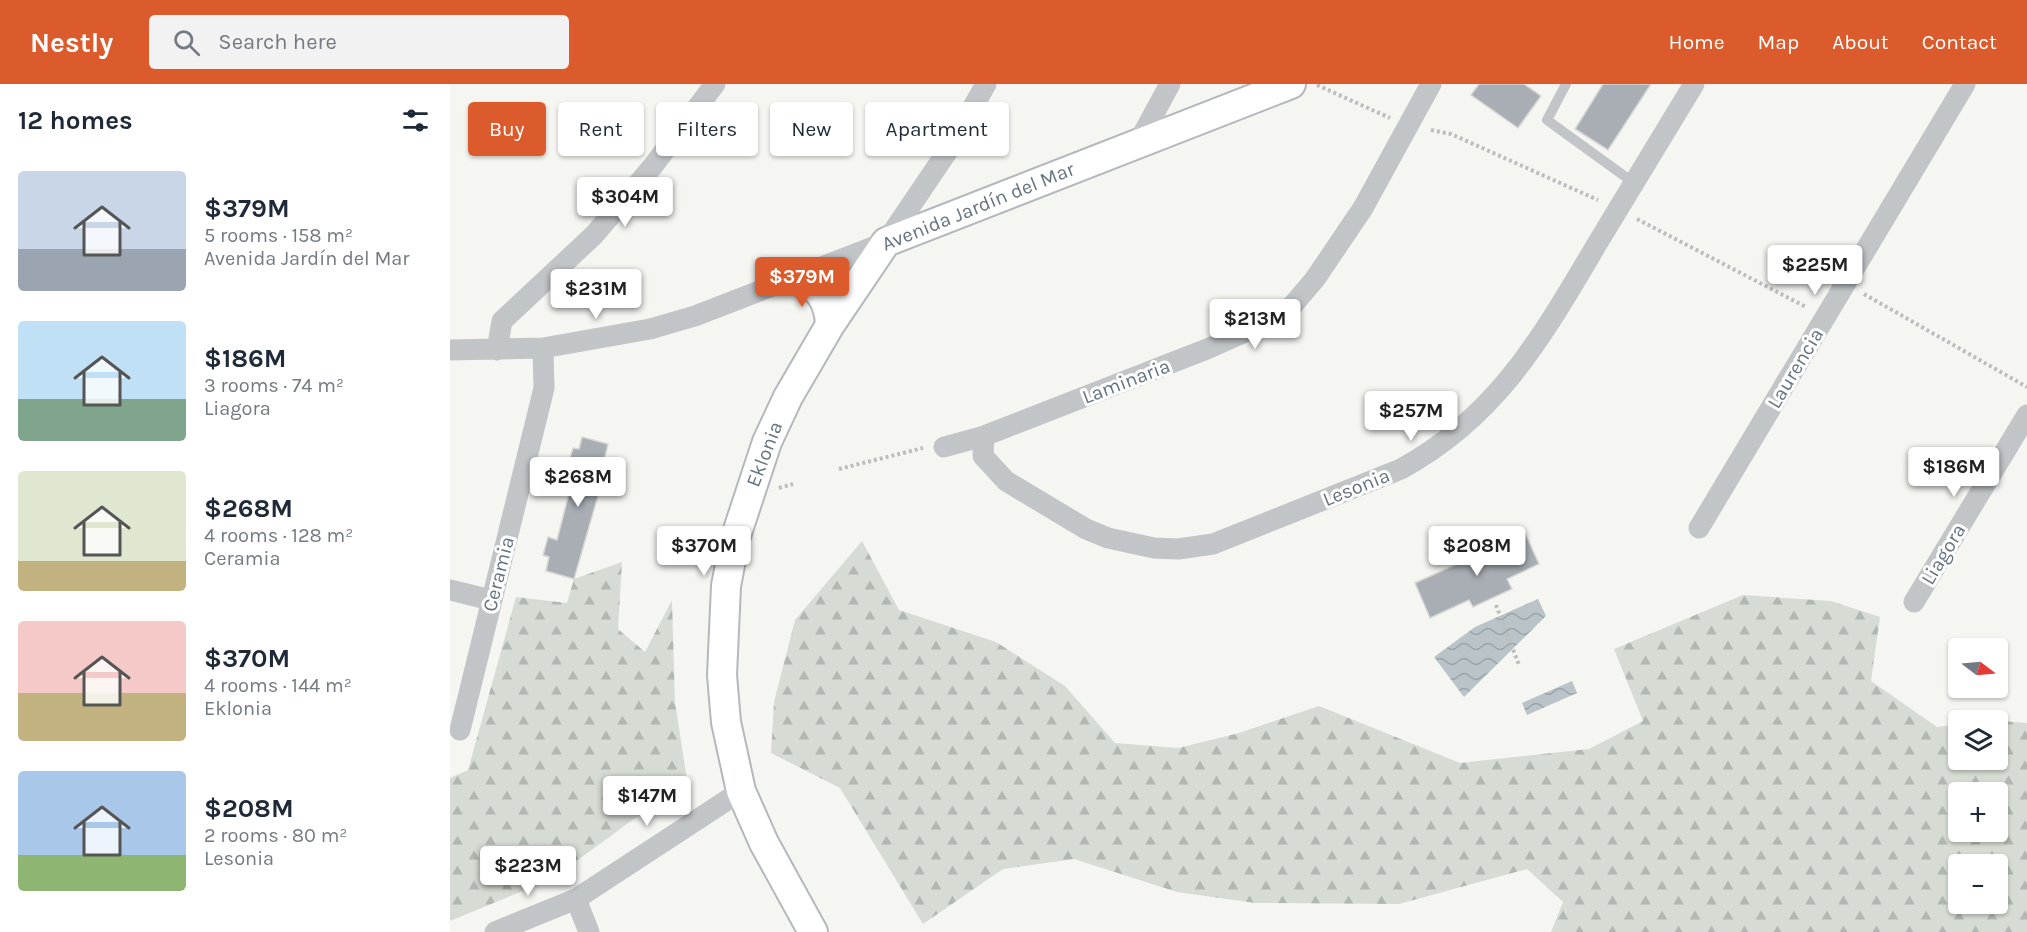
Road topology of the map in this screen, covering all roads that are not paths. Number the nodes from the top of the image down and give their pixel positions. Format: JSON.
{"nodes":[{"id":1,"x":715,"y":84,"type":"edge"},
{"id":2,"x":986,"y":84,"type":"edge"},
{"id":3,"x":1170,"y":84,"type":"edge"},
{"id":4,"x":1291,"y":84,"type":"edge"},
{"id":5,"x":1431,"y":84,"type":"edge"},
{"id":6,"x":1566,"y":84,"type":"edge"},
{"id":7,"x":1694,"y":84,"type":"edge"},
{"id":8,"x":1965,"y":84,"type":"edge"},
{"id":9,"x":1138,"y":143,"type":"junction"},
{"id":10,"x":1634,"y":183,"type":"junction"},
{"id":11,"x":886,"y":243,"type":"junction"},
{"id":12,"x":795,"y":277,"type":"junction"},
{"id":13,"x":830,"y":324,"type":"junction"},
{"id":14,"x":543,"y":348,"type":"junction"},
{"id":15,"x":450,"y":350,"type":"edge"},
{"id":16,"x":497,"y":350,"type":"junction"},
{"id":17,"x":2027,"y":415,"type":"edge"},
{"id":18,"x":984,"y":436,"type":"junction"},
{"id":19,"x":944,"y":447,"type":"road end"},
{"id":20,"x":1699,"y":528,"type":"dead end"},
{"id":21,"x":450,"y":590,"type":"edge"},
{"id":22,"x":491,"y":600,"type":"junction"},
{"id":23,"x":1914,"y":602,"type":"dead end"},
{"id":24,"x":460,"y":730,"type":"dead end"},
{"id":25,"x":741,"y":791,"type":"junction"},
{"id":26,"x":576,"y":898,"type":"junction"},
{"id":27,"x":495,"y":932,"type":"edge"},
{"id":28,"x":589,"y":932,"type":"edge"},
{"id":29,"x":813,"y":932,"type":"edge"}],
"edges":[{"from":1,"to":16,"type":"street"},
{"from":2,"to":11,"type":"street","name":"Eklonia"},
{"from":3,"to":9,"type":"street"},
{"from":4,"to":9,"type":"street","name":"Avenida Jardín del Mar"},
{"from":5,"to":18,"type":"street","name":"Laminaria"},
{"from":6,"to":10,"type":"lane"},
{"from":7,"to":10,"type":"street","name":"Lesonia"},
{"from":8,"to":20,"type":"street","name":"Laurencia"},
{"from":9,"to":11,"type":"street","name":"Avenida Jardín del Mar"},
{"from":10,"to":18,"type":"street","name":"Lesonia"},
{"from":11,"to":12,"type":"street","name":"Avenida Jardín del Mar"},
{"from":11,"to":13,"type":"street","name":"Eklonia"},
{"from":12,"to":13,"type":"street"},
{"from":12,"to":14,"type":"street","name":"Avenida Jardín del Mar"},
{"from":13,"to":25,"type":"street","name":"Eklonia"},
{"from":14,"to":16,"type":"street","name":"Avenida Jardín del Mar"},
{"from":14,"to":22,"type":"street","name":"Ceramia"},
{"from":15,"to":16,"type":"street","name":"Avenida Jardín del Mar"},
{"from":17,"to":23,"type":"street","name":"Liagora"},
{"from":18,"to":19,"type":"street","name":"Laminaria"},
{"from":21,"to":22,"type":"street"},
{"from":22,"to":24,"type":"street","name":"Ceramia"},
{"from":25,"to":26,"type":"street"},
{"from":25,"to":29,"type":"street","name":"Eklonia"},
{"from":26,"to":27,"type":"street"},
{"from":26,"to":28,"type":"street"}]}
